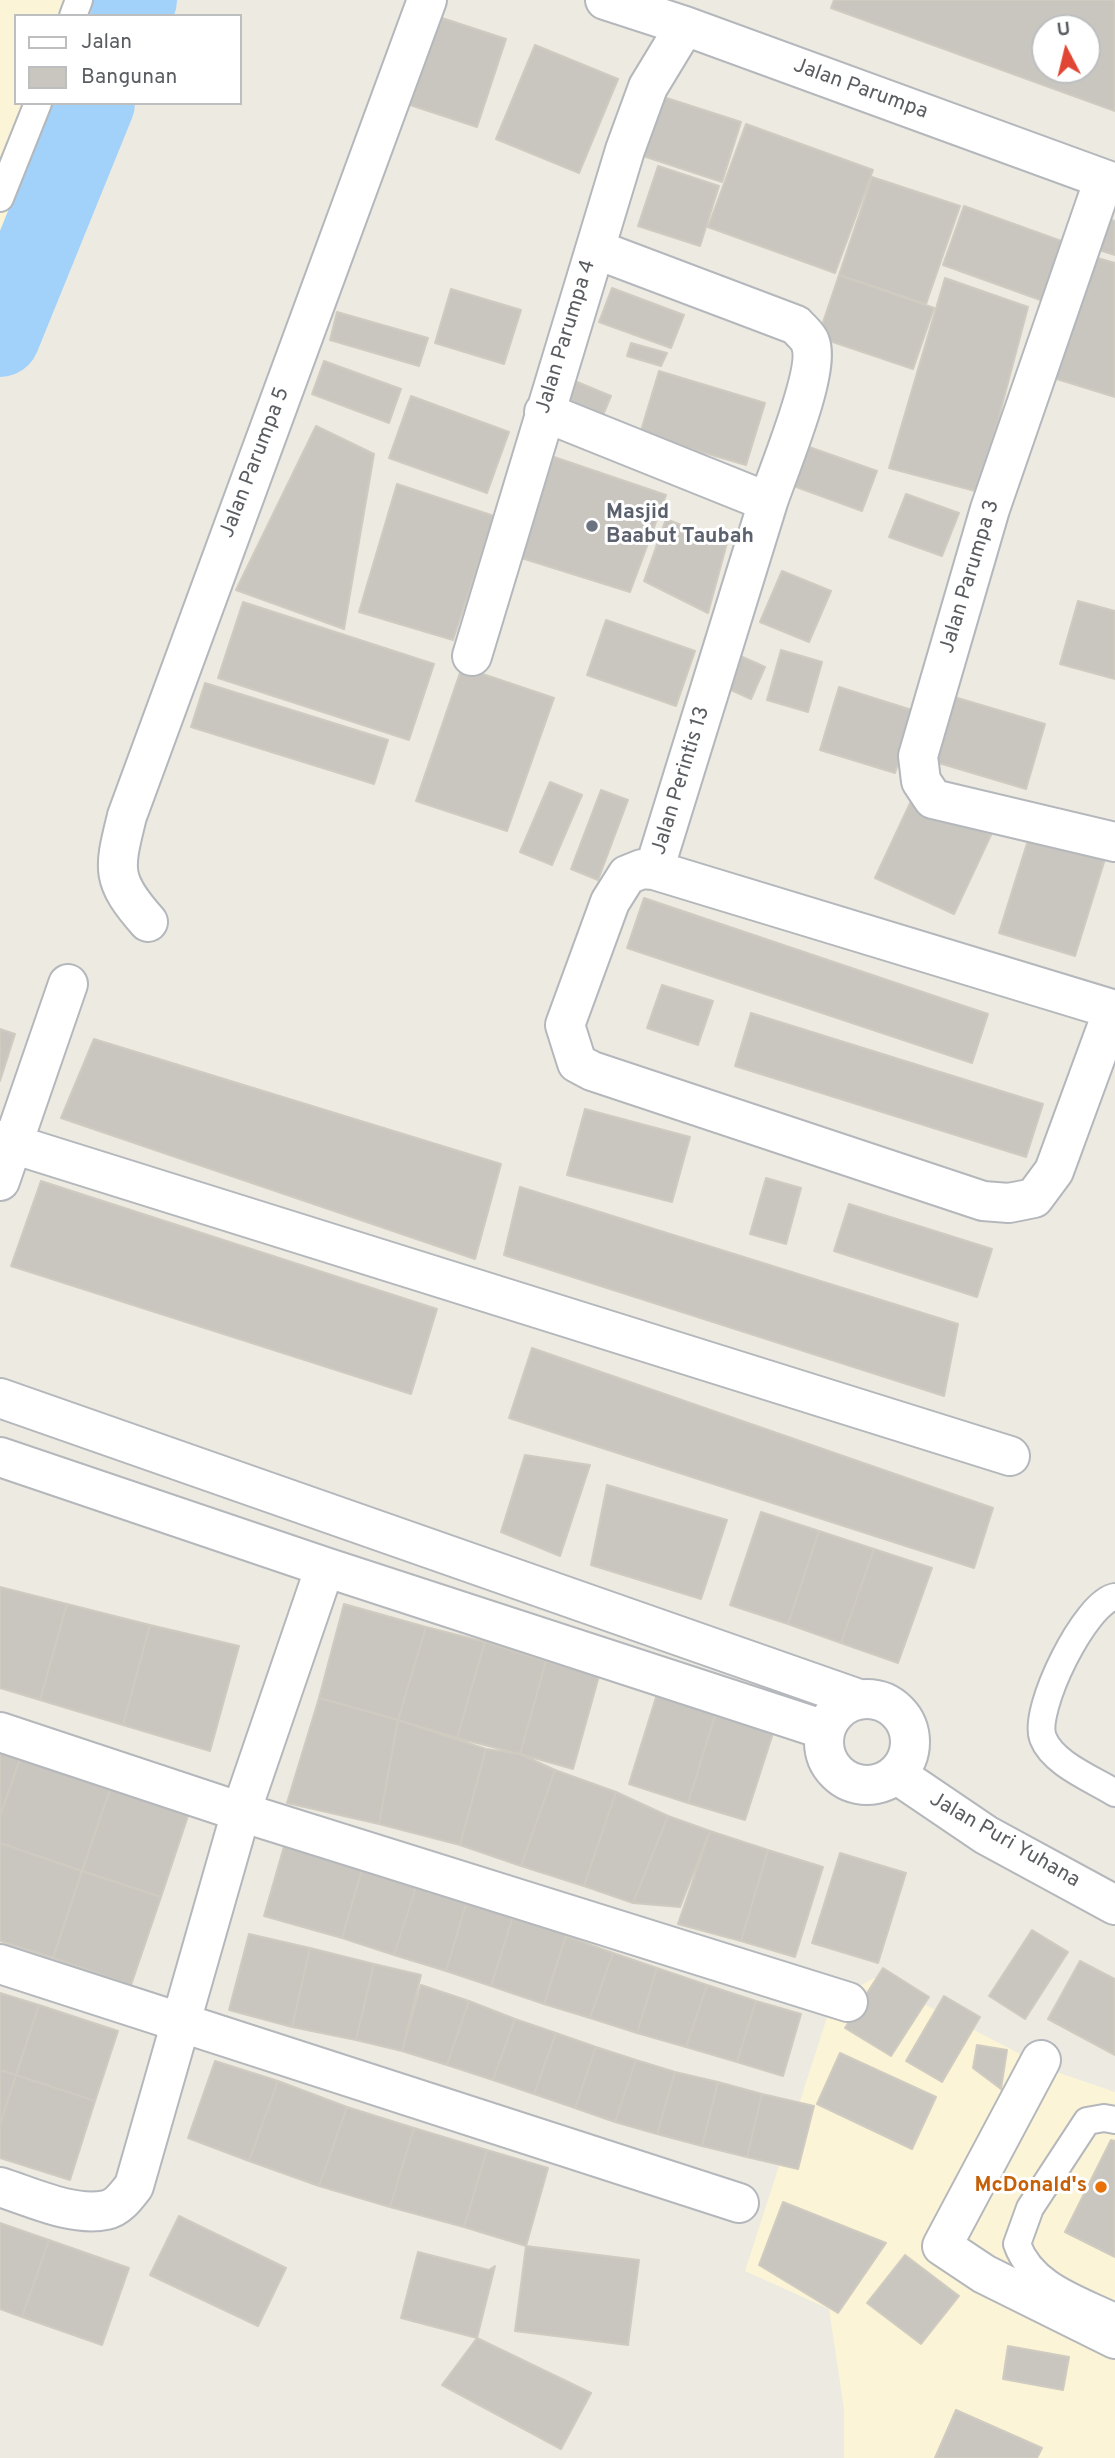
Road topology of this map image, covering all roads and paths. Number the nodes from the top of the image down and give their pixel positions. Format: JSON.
{"nodes":[{"id":1,"x":428,"y":0,"type":"edge"},
{"id":2,"x":605,"y":0,"type":"edge"},
{"id":3,"x":685,"y":26,"type":"junction"},
{"id":4,"x":37,"y":105,"type":"edge"},
{"id":5,"x":1109,"y":181,"type":"edge"},
{"id":6,"x":0,"y":198,"type":"edge"},
{"id":7,"x":595,"y":249,"type":"junction"},
{"id":8,"x":544,"y":412,"type":"junction"},
{"id":9,"x":768,"y":502,"type":"junction"},
{"id":10,"x":472,"y":656,"type":"dead end"},
{"id":11,"x":1115,"y":842,"type":"edge"},
{"id":12,"x":654,"y":870,"type":"junction"},
{"id":13,"x":148,"y":922,"type":"dead end"},
{"id":14,"x":68,"y":984,"type":"dead end"},
{"id":15,"x":1114,"y":1010,"type":"edge"},
{"id":16,"x":7,"y":1142,"type":"edge"},
{"id":17,"x":0,"y":1181,"type":"edge"},
{"id":18,"x":0,"y":1398,"type":"edge"},
{"id":19,"x":1010,"y":1456,"type":"dead end"},
{"id":20,"x":0,"y":1457,"type":"edge"},
{"id":21,"x":205,"y":1471,"type":"junction"},
{"id":22,"x":183,"y":1519,"type":"junction"},
{"id":23,"x":325,"y":1567,"type":"junction"},
{"id":24,"x":1115,"y":1597,"type":"edge"},
{"id":25,"x":859,"y":1699,"type":"junction"},
{"id":26,"x":825,"y":1730,"type":"junction"},
{"id":27,"x":0,"y":1732,"type":"edge"},
{"id":28,"x":896,"y":1774,"type":"junction"},
{"id":29,"x":1115,"y":1793,"type":"edge"},
{"id":30,"x":241,"y":1812,"type":"junction"},
{"id":31,"x":1115,"y":1905,"type":"edge"},
{"id":32,"x":0,"y":1964,"type":"edge"},
{"id":33,"x":848,"y":2002,"type":"dead end"},
{"id":34,"x":181,"y":2023,"type":"junction"},
{"id":35,"x":1041,"y":2060,"type":"dead end"},
{"id":36,"x":1115,"y":2120,"type":"edge"},
{"id":37,"x":0,"y":2187,"type":"edge"},
{"id":38,"x":739,"y":2203,"type":"dead end"},
{"id":39,"x":1115,"y":2317,"type":"edge"},
{"id":40,"x":1115,"y":2339,"type":"edge"}],
"edges":[{"from":1,"to":13,"type":"street","name":"Jalan Parumpa 5"},
{"from":2,"to":3,"type":"street","name":"Jalan Parumpa"},
{"from":3,"to":5,"type":"street","name":"Jalan Parumpa"},
{"from":3,"to":7,"type":"street","name":"Jalan Parumpa 4"},
{"from":4,"to":6,"type":"lane"},
{"from":5,"to":11,"type":"street","name":"Jalan Parumpa 3"},
{"from":7,"to":8,"type":"street","name":"Jalan Parumpa 4"},
{"from":7,"to":9,"type":"street","name":"Jalan Perintis 13"},
{"from":8,"to":9,"type":"street"},
{"from":8,"to":10,"type":"street","name":"Jalan Parumpa 4"},
{"from":9,"to":12,"type":"street","name":"Jalan Perintis 13"},
{"from":12,"to":15,"type":"street","name":"Jalan Perintis 13"},
{"from":12,"to":15,"type":"street"},
{"from":14,"to":16,"type":"street"},
{"from":16,"to":17,"type":"street"},
{"from":16,"to":19,"type":"street"},
{"from":18,"to":21,"type":"street"},
{"from":20,"to":22,"type":"street"},
{"from":21,"to":22,"type":"street"},
{"from":21,"to":25,"type":"street"},
{"from":22,"to":23,"type":"street"},
{"from":23,"to":26,"type":"street"},
{"from":23,"to":30,"type":"street"},
{"from":24,"to":29,"type":"lane"},
{"from":25,"to":26,"type":"street"},
{"from":25,"to":28,"type":"street"},
{"from":26,"to":28,"type":"street"},
{"from":27,"to":30,"type":"street"},
{"from":28,"to":31,"type":"street","name":"Jalan Puri Yuhana"},
{"from":30,"to":33,"type":"street"},
{"from":30,"to":34,"type":"street"},
{"from":32,"to":34,"type":"street"},
{"from":34,"to":37,"type":"street"},
{"from":34,"to":38,"type":"street"},
{"from":35,"to":40,"type":"street"},
{"from":36,"to":39,"type":"lane"}]}
